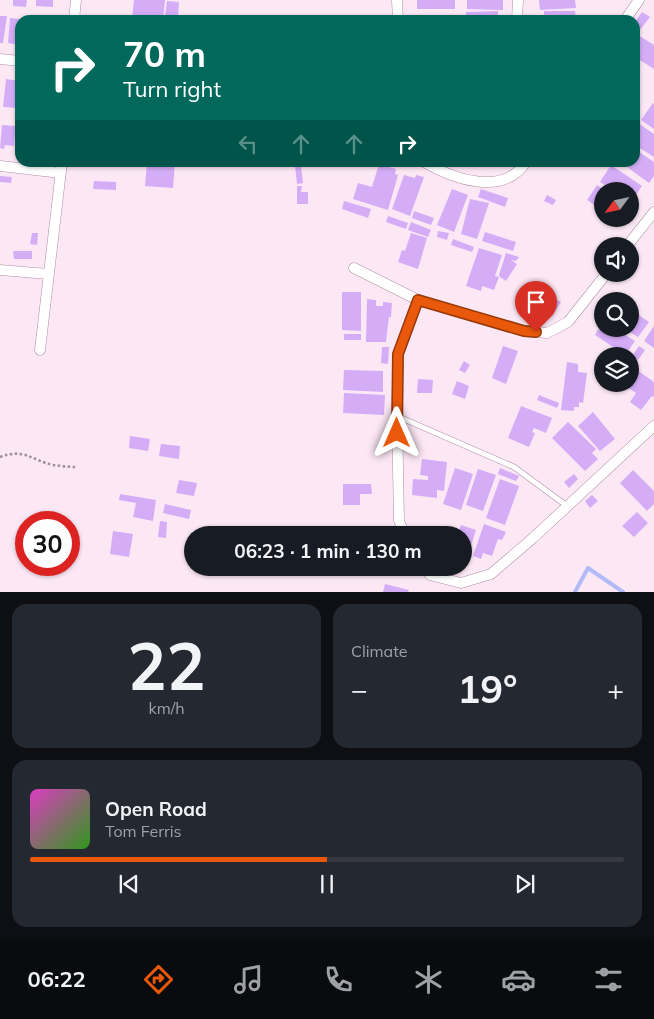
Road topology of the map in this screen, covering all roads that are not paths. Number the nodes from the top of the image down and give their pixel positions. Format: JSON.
{"nodes":[{"id":1,"x":76,"y":0,"type":"edge"},
{"id":2,"x":397,"y":0,"type":"edge"},
{"id":3,"x":518,"y":0,"type":"edge"},
{"id":4,"x":639,"y":0,"type":"edge"},
{"id":5,"x":74,"y":15,"type":"edge"},
{"id":6,"x":398,"y":15,"type":"edge"},
{"id":7,"x":517,"y":15,"type":"edge"},
{"id":8,"x":628,"y":15,"type":"edge"},
{"id":9,"x":0,"y":59,"type":"edge"},
{"id":10,"x":15,"y":60,"type":"edge"},
{"id":11,"x":0,"y":166,"type":"edge"},
{"id":12,"x":15,"y":166,"type":"edge"},
{"id":13,"x":30,"y":167,"type":"edge"},
{"id":14,"x":435,"y":167,"type":"edge"},
{"id":15,"x":521,"y":167,"type":"edge"},
{"id":16,"x":61,"y":168,"type":"edge"},
{"id":17,"x":654,"y":212,"type":"edge"},
{"id":18,"x":634,"y":237,"type":"edge"},
{"id":19,"x":354,"y":268,"type":"dead end"},
{"id":20,"x":0,"y":270,"type":"edge"},
{"id":21,"x":48,"y":274,"type":"junction"},
{"id":22,"x":600,"y":282,"type":"edge"},
{"id":23,"x":418,"y":300,"type":"junction"},
{"id":24,"x":40,"y":350,"type":"dead end"},
{"id":25,"x":397,"y":416,"type":"junction"},
{"id":26,"x":654,"y":426,"type":"edge"},
{"id":27,"x":567,"y":506,"type":"junction"},
{"id":28,"x":400,"y":526,"type":"edge"},
{"id":29,"x":434,"y":576,"type":"edge"}],
"edges":[{"from":1,"to":5,"type":"street"},
{"from":2,"to":6,"type":"street"},
{"from":3,"to":7,"type":"street"},
{"from":4,"to":8,"type":"street"},
{"from":9,"to":10,"type":"street"},
{"from":11,"to":12,"type":"street"},
{"from":13,"to":16,"type":"street"},
{"from":14,"to":15,"type":"street"},
{"from":16,"to":21,"type":"street"},
{"from":17,"to":18,"type":"street"},
{"from":19,"to":23,"type":"street"},
{"from":20,"to":21,"type":"street"},
{"from":21,"to":24,"type":"street"},
{"from":22,"to":23,"type":"street"},
{"from":23,"to":25,"type":"street"},
{"from":25,"to":27,"type":"lane"},
{"from":25,"to":28,"type":"street"},
{"from":26,"to":27,"type":"street"},
{"from":27,"to":29,"type":"street"}]}
